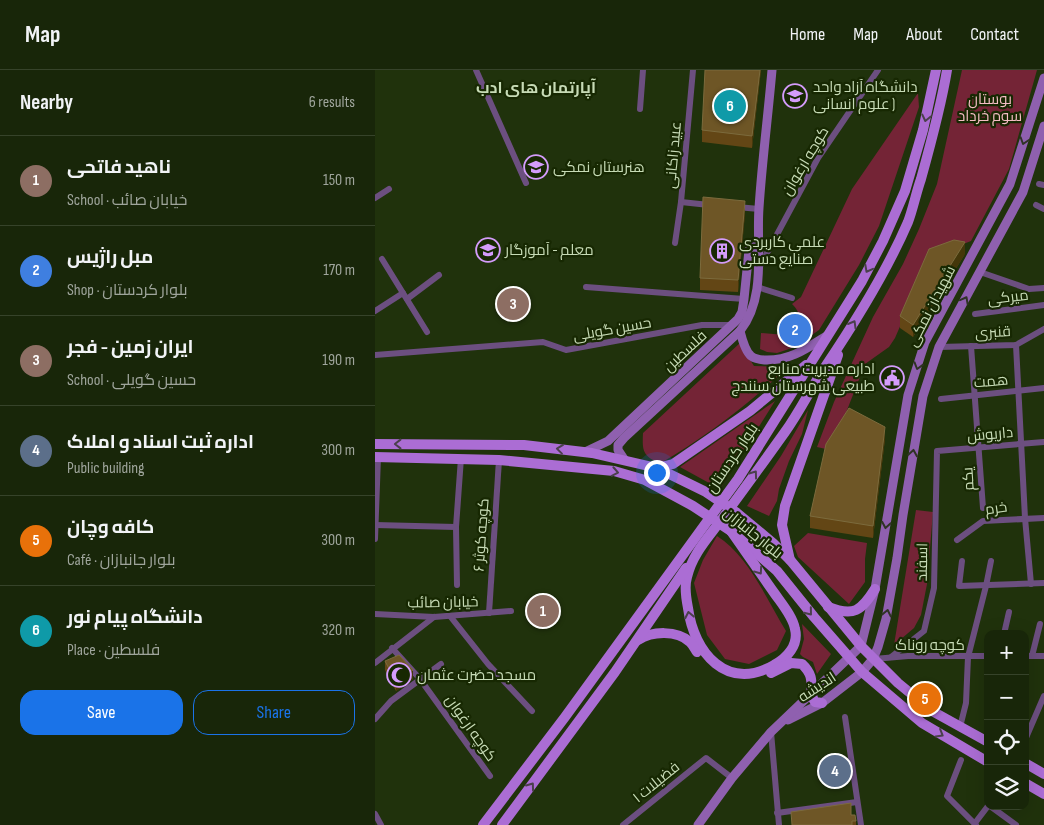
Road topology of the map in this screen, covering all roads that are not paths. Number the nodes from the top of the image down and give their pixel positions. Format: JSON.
{"nodes":[{"id":1,"x":476,"y":70,"type":"edge"},
{"id":2,"x":643,"y":70,"type":"edge"},
{"id":3,"x":693,"y":70,"type":"edge"},
{"id":4,"x":772,"y":70,"type":"edge"},
{"id":5,"x":878,"y":70,"type":"edge"},
{"id":6,"x":936,"y":70,"type":"edge"},
{"id":7,"x":947,"y":70,"type":"edge"},
{"id":8,"x":1044,"y":78,"type":"edge"},
{"id":9,"x":640,"y":109,"type":"dead end"},
{"id":10,"x":1044,"y":126,"type":"edge"},
{"id":11,"x":526,"y":183,"type":"dead end"},
{"id":12,"x":389,"y":190,"type":"dead end"},
{"id":13,"x":375,"y":198,"type":"edge"},
{"id":14,"x":681,"y":202,"type":"junction"},
{"id":15,"x":717,"y":205,"type":"edge"},
{"id":16,"x":1035,"y":205,"type":"dead end"},
{"id":17,"x":726,"y":206,"type":"edge"},
{"id":18,"x":759,"y":209,"type":"junction"},
{"id":19,"x":1044,"y":209,"type":"edge"},
{"id":20,"x":675,"y":242,"type":"dead end"},
{"id":21,"x":757,"y":242,"type":"junction"},
{"id":22,"x":382,"y":258,"type":"dead end"},
{"id":23,"x":759,"y":268,"type":"junction"},
{"id":24,"x":980,"y":272,"type":"junction"},
{"id":25,"x":439,"y":275,"type":"dead end"},
{"id":26,"x":586,"y":287,"type":"dead end"},
{"id":27,"x":757,"y":287,"type":"junction"},
{"id":28,"x":1044,"y":288,"type":"edge"},
{"id":29,"x":405,"y":296,"type":"junction"},
{"id":30,"x":792,"y":298,"type":"dead end"},
{"id":31,"x":744,"y":299,"type":"junction"},
{"id":32,"x":1044,"y":305,"type":"edge"},
{"id":33,"x":375,"y":311,"type":"edge"},
{"id":34,"x":975,"y":314,"type":"dead end"},
{"id":35,"x":737,"y":328,"type":"junction"},
{"id":36,"x":1044,"y":329,"type":"edge"},
{"id":37,"x":427,"y":332,"type":"dead end"},
{"id":38,"x":830,"y":334,"type":"junction"},
{"id":39,"x":843,"y":342,"type":"junction"},
{"id":40,"x":1016,"y":344,"type":"junction"},
{"id":41,"x":971,"y":346,"type":"junction"},
{"id":42,"x":939,"y":347,"type":"junction"},
{"id":43,"x":375,"y":355,"type":"edge"},
{"id":44,"x":795,"y":356,"type":"junction"},
{"id":45,"x":813,"y":359,"type":"junction"},
{"id":46,"x":1044,"y":388,"type":"edge"},
{"id":47,"x":1018,"y":391,"type":"junction"},
{"id":48,"x":975,"y":395,"type":"junction"},
{"id":49,"x":941,"y":399,"type":"dead end"},
{"id":50,"x":1044,"y":442,"type":"edge"},
{"id":51,"x":375,"y":444,"type":"edge"},
{"id":52,"x":1022,"y":444,"type":"junction"},
{"id":53,"x":978,"y":448,"type":"junction"},
{"id":54,"x":937,"y":451,"type":"joint"},
{"id":55,"x":585,"y":452,"type":"junction"},
{"id":56,"x":377,"y":457,"type":"edge"},
{"id":57,"x":461,"y":458,"type":"junction"},
{"id":58,"x":624,"y":459,"type":"junction"},
{"id":59,"x":499,"y":460,"type":"junction"},
{"id":60,"x":657,"y":468,"type":"junction"},
{"id":61,"x":983,"y":508,"type":"dead end"},
{"id":62,"x":1025,"y":518,"type":"junction"},
{"id":63,"x":1044,"y":518,"type":"edge"},
{"id":64,"x":375,"y":526,"type":"edge"},
{"id":65,"x":456,"y":527,"type":"junction"},
{"id":66,"x":729,"y":530,"type":"junction"},
{"id":67,"x":375,"y":540,"type":"edge"},
{"id":68,"x":957,"y":540,"type":"dead end"},
{"id":69,"x":696,"y":554,"type":"junction"},
{"id":70,"x":791,"y":561,"type":"junction"},
{"id":71,"x":962,"y":561,"type":"dead end"},
{"id":72,"x":991,"y":561,"type":"dead end"},
{"id":73,"x":1044,"y":583,"type":"edge"},
{"id":74,"x":1031,"y":584,"type":"junction"},
{"id":75,"x":457,"y":585,"type":"dead end"},
{"id":76,"x":987,"y":586,"type":"junction"},
{"id":77,"x":875,"y":588,"type":"junction"},
{"id":78,"x":827,"y":606,"type":"junction"},
{"id":79,"x":511,"y":611,"type":"dead end"},
{"id":80,"x":1009,"y":612,"type":"dead end"},
{"id":81,"x":489,"y":613,"type":"junction"},
{"id":82,"x":375,"y":614,"type":"edge"},
{"id":83,"x":450,"y":616,"type":"junction"},
{"id":84,"x":434,"y":617,"type":"junction"},
{"id":85,"x":1040,"y":624,"type":"dead end"},
{"id":86,"x":1005,"y":630,"type":"edge"},
{"id":87,"x":635,"y":642,"type":"junction"},
{"id":88,"x":861,"y":646,"type":"junction"},
{"id":89,"x":392,"y":648,"type":"junction"},
{"id":90,"x":984,"y":656,"type":"edge"},
{"id":91,"x":1029,"y":656,"type":"edge"},
{"id":92,"x":1044,"y":656,"type":"edge"},
{"id":93,"x":891,"y":657,"type":"junction"},
{"id":94,"x":968,"y":657,"type":"junction"},
{"id":95,"x":850,"y":659,"type":"junction"},
{"id":96,"x":873,"y":660,"type":"junction"},
{"id":97,"x":375,"y":663,"type":"edge"},
{"id":98,"x":441,"y":664,"type":"dead end"},
{"id":99,"x":603,"y":664,"type":"junction"},
{"id":100,"x":615,"y":672,"type":"junction"},
{"id":101,"x":862,"y":672,"type":"junction"},
{"id":102,"x":420,"y":679,"type":"junction"},
{"id":103,"x":811,"y":692,"type":"junction"},
{"id":104,"x":1044,"y":696,"type":"edge"},
{"id":105,"x":822,"y":704,"type":"junction"},
{"id":106,"x":531,"y":711,"type":"dead end"},
{"id":107,"x":845,"y":717,"type":"dead end"},
{"id":108,"x":375,"y":719,"type":"edge"},
{"id":109,"x":960,"y":727,"type":"junction"},
{"id":110,"x":1029,"y":731,"type":"edge"},
{"id":111,"x":771,"y":732,"type":"junction"},
{"id":112,"x":984,"y":740,"type":"edge"},
{"id":113,"x":961,"y":760,"type":"dead end"},
{"id":114,"x":984,"y":760,"type":"edge"},
{"id":115,"x":1027,"y":765,"type":"edge"},
{"id":116,"x":1044,"y":774,"type":"edge"},
{"id":117,"x":490,"y":776,"type":"dead end"},
{"id":118,"x":732,"y":778,"type":"junction"},
{"id":119,"x":1029,"y":785,"type":"edge"},
{"id":120,"x":1044,"y":794,"type":"edge"},
{"id":121,"x":857,"y":802,"type":"junction"},
{"id":122,"x":986,"y":810,"type":"edge"},
{"id":123,"x":995,"y":810,"type":"edge"},
{"id":124,"x":777,"y":813,"type":"junction"},
{"id":125,"x":375,"y":814,"type":"edge"},
{"id":126,"x":976,"y":824,"type":"edge"},
{"id":127,"x":381,"y":825,"type":"edge"},
{"id":128,"x":483,"y":825,"type":"edge"},
{"id":129,"x":502,"y":825,"type":"edge"},
{"id":130,"x":623,"y":825,"type":"edge"},
{"id":131,"x":698,"y":825,"type":"edge"},
{"id":132,"x":779,"y":825,"type":"edge"},
{"id":133,"x":861,"y":825,"type":"edge"},
{"id":134,"x":1016,"y":825,"type":"edge"}],
"edges":[{"from":1,"to":11,"type":"street"},
{"from":2,"to":9,"type":"street"},
{"from":3,"to":14,"type":"street","name":"عبید زاکانی"},
{"from":4,"to":18,"type":"main road","name":"فلسطین"},
{"from":5,"to":23,"type":"street","name":"کوچه ارغوان"},
{"from":6,"to":38,"type":"main road","name":"بلوار کردستان","one_way":true},
{"from":39,"to":7,"type":"main road","name":"بلوار کردستان","one_way":true},
{"from":8,"to":77,"type":"main road","name":"شهیدان نمکی","one_way":true},
{"from":10,"to":24,"type":"main road","name":"شهیدان نمکی"},
{"from":12,"to":13,"type":"street"},
{"from":14,"to":15,"type":"street"},
{"from":14,"to":20,"type":"street","name":"عبید زاکانی"},
{"from":16,"to":19,"type":"street"},
{"from":17,"to":18,"type":"street"},
{"from":18,"to":21,"type":"main road","name":"فلسطین"},
{"from":21,"to":23,"type":"main road","name":"فلسطین"},
{"from":21,"to":31,"type":"main road","name":"فلسطین"},
{"from":22,"to":29,"type":"street"},
{"from":23,"to":27,"type":"main road","name":"فلسطین"},
{"from":24,"to":28,"type":"street"},
{"from":42,"to":24,"type":"main road","name":"شهیدان نمکی","one_way":true},
{"from":25,"to":29,"type":"street"},
{"from":26,"to":31,"type":"street"},
{"from":27,"to":30,"type":"street"},
{"from":27,"to":35,"type":"main road","name":"فلسطین"},
{"from":29,"to":33,"type":"street"},
{"from":29,"to":37,"type":"street"},
{"from":31,"to":35,"type":"main road","name":"فلسطین"},
{"from":32,"to":34,"type":"street","name":"میرکی"},
{"from":35,"to":43,"type":"street","name":"حسین گویلی"},
{"from":35,"to":44,"type":"main road"},
{"from":35,"to":55,"type":"main road","name":"فلسطین"},
{"from":35,"to":58,"type":"main road","name":"فلسطین"},
{"from":36,"to":40,"type":"street","name":"قنبری"},
{"from":38,"to":44,"type":"main road"},
{"from":38,"to":45,"type":"main road","name":"بلوار کردستان"},
{"from":69,"to":39,"type":"main road","name":"بلوار کردستان","one_way":true},
{"from":39,"to":70,"type":"main road"},
{"from":40,"to":41,"type":"street","name":"قنبری"},
{"from":40,"to":47,"type":"street"},
{"from":41,"to":42,"type":"street","name":"قنبری"},
{"from":41,"to":48,"type":"street","name":"یکم"},
{"from":96,"to":42,"type":"main road","name":"شهیدان نمکی","one_way":true},
{"from":44,"to":45,"type":"main road"},
{"from":45,"to":60,"type":"main road"},
{"from":45,"to":99,"type":"main road","name":"بلوار کردستان"},
{"from":46,"to":47,"type":"street","name":"همت"},
{"from":47,"to":48,"type":"street","name":"همت"},
{"from":47,"to":52,"type":"street"},
{"from":48,"to":49,"type":"street","name":"همت"},
{"from":48,"to":53,"type":"street","name":"یکم"},
{"from":50,"to":52,"type":"street","name":"داریوش"},
{"from":55,"to":51,"type":"main road","name":"بلوار جانبازان","one_way":true},
{"from":52,"to":53,"type":"street","name":"داریوش"},
{"from":52,"to":62,"type":"street"},
{"from":53,"to":54,"type":"street","name":"داریوش"},
{"from":53,"to":61,"type":"street","name":"یکم"},
{"from":54,"to":93,"type":"street","name":"اسفند"},
{"from":55,"to":58,"type":"main road","name":"بلوار جانبازان"},
{"from":56,"to":57,"type":"main road","name":"بلوار جانبازان"},
{"from":56,"to":64,"type":"street"},
{"from":57,"to":59,"type":"main road","name":"بلوار جانبازان"},
{"from":57,"to":65,"type":"street"},
{"from":58,"to":60,"type":"main road","name":"بلوار جانبازان"},
{"from":59,"to":66,"type":"main road","name":"بلوار جانبازان","one_way":true},
{"from":59,"to":81,"type":"street","name":"کوچه کوثر ۶"},
{"from":60,"to":70,"type":"main road","name":"بلوار جانبازان"},
{"from":62,"to":63,"type":"street","name":"خرم"},
{"from":62,"to":68,"type":"street","name":"خرم"},
{"from":62,"to":74,"type":"street"},
{"from":64,"to":65,"type":"street"},
{"from":64,"to":67,"type":"street"},
{"from":65,"to":75,"type":"street"},
{"from":66,"to":69,"type":"main road","name":"بلوار کردستان","one_way":true},
{"from":66,"to":95,"type":"main road","name":"بلوار جانبازان","one_way":true},
{"from":69,"to":87,"type":"main road","name":"بلوار کردستان"},
{"from":70,"to":78,"type":"main road","name":"بلوار جانبازان"},
{"from":71,"to":76,"type":"street"},
{"from":72,"to":76,"type":"street"},
{"from":73,"to":74,"type":"street"},
{"from":74,"to":76,"type":"street"},
{"from":76,"to":94,"type":"street"},
{"from":77,"to":78,"type":"main road"},
{"from":77,"to":88,"type":"main road","name":"شهیدان نمکی"},
{"from":78,"to":88,"type":"main road","name":"بلوار جانبازان"},
{"from":79,"to":81,"type":"street","name":"خیابان صائب"},
{"from":80,"to":86,"type":"street"},
{"from":81,"to":83,"type":"street","name":"خیابان صائب"},
{"from":82,"to":84,"type":"street","name":"خیابان صائب"},
{"from":83,"to":84,"type":"street","name":"خیابان صائب"},
{"from":83,"to":106,"type":"street"},
{"from":84,"to":89,"type":"street"},
{"from":85,"to":91,"type":"street"},
{"from":87,"to":100,"type":"main road","name":"بلوار کردستان"},
{"from":87,"to":103,"type":"main road"},
{"from":88,"to":95,"type":"main road","name":"اندیشه"},
{"from":88,"to":96,"type":"main road","name":"بلوار جانبازان"},
{"from":89,"to":97,"type":"street"},
{"from":89,"to":102,"type":"street","name":"کوچه ارغوان"},
{"from":90,"to":94,"type":"street","name":"کوچه روناک"},
{"from":91,"to":92,"type":"street"},
{"from":93,"to":94,"type":"street","name":"کوچه روناک"},
{"from":93,"to":96,"type":"street","name":"کوچه روناک"},
{"from":94,"to":109,"type":"street"},
{"from":95,"to":101,"type":"main road","name":"بلوار جانبازان"},
{"from":95,"to":103,"type":"main road","name":"اندیشه"},
{"from":96,"to":101,"type":"main road","name":"اندیشه"},
{"from":96,"to":109,"type":"main road","name":"بلوار جانبازان"},
{"from":98,"to":102,"type":"street"},
{"from":99,"to":100,"type":"main road"},
{"from":99,"to":128,"type":"main road","name":"بلوار کردستان"},
{"from":129,"to":100,"type":"main road","name":"بلوار کردستان","one_way":true},
{"from":101,"to":105,"type":"main road","name":"اندیشه"},
{"from":101,"to":114,"type":"main road","name":"بلوار جانبازان","one_way":true},
{"from":102,"to":108,"type":"street"},
{"from":102,"to":117,"type":"street","name":"کوچه ارغوان"},
{"from":103,"to":105,"type":"main road"},
{"from":103,"to":111,"type":"main road","name":"اندیشه"},
{"from":104,"to":110,"type":"street"},
{"from":105,"to":111,"type":"main road","name":"اندیشه"},
{"from":107,"to":121,"type":"street"},
{"from":109,"to":112,"type":"main road","name":"بلوار جانبازان"},
{"from":111,"to":118,"type":"main road","name":"اندیشه"},
{"from":111,"to":124,"type":"street"},
{"from":113,"to":126,"type":"street"},
{"from":115,"to":116,"type":"main road"},
{"from":118,"to":130,"type":"street","name":"فضیلات ۱"},
{"from":118,"to":131,"type":"main road","name":"اندیشه"},
{"from":119,"to":120,"type":"main road"},
{"from":121,"to":124,"type":"street"},
{"from":121,"to":133,"type":"street"},
{"from":122,"to":126,"type":"street"},
{"from":123,"to":134,"type":"street"},
{"from":124,"to":132,"type":"street"},
{"from":125,"to":127,"type":"street"}]}
